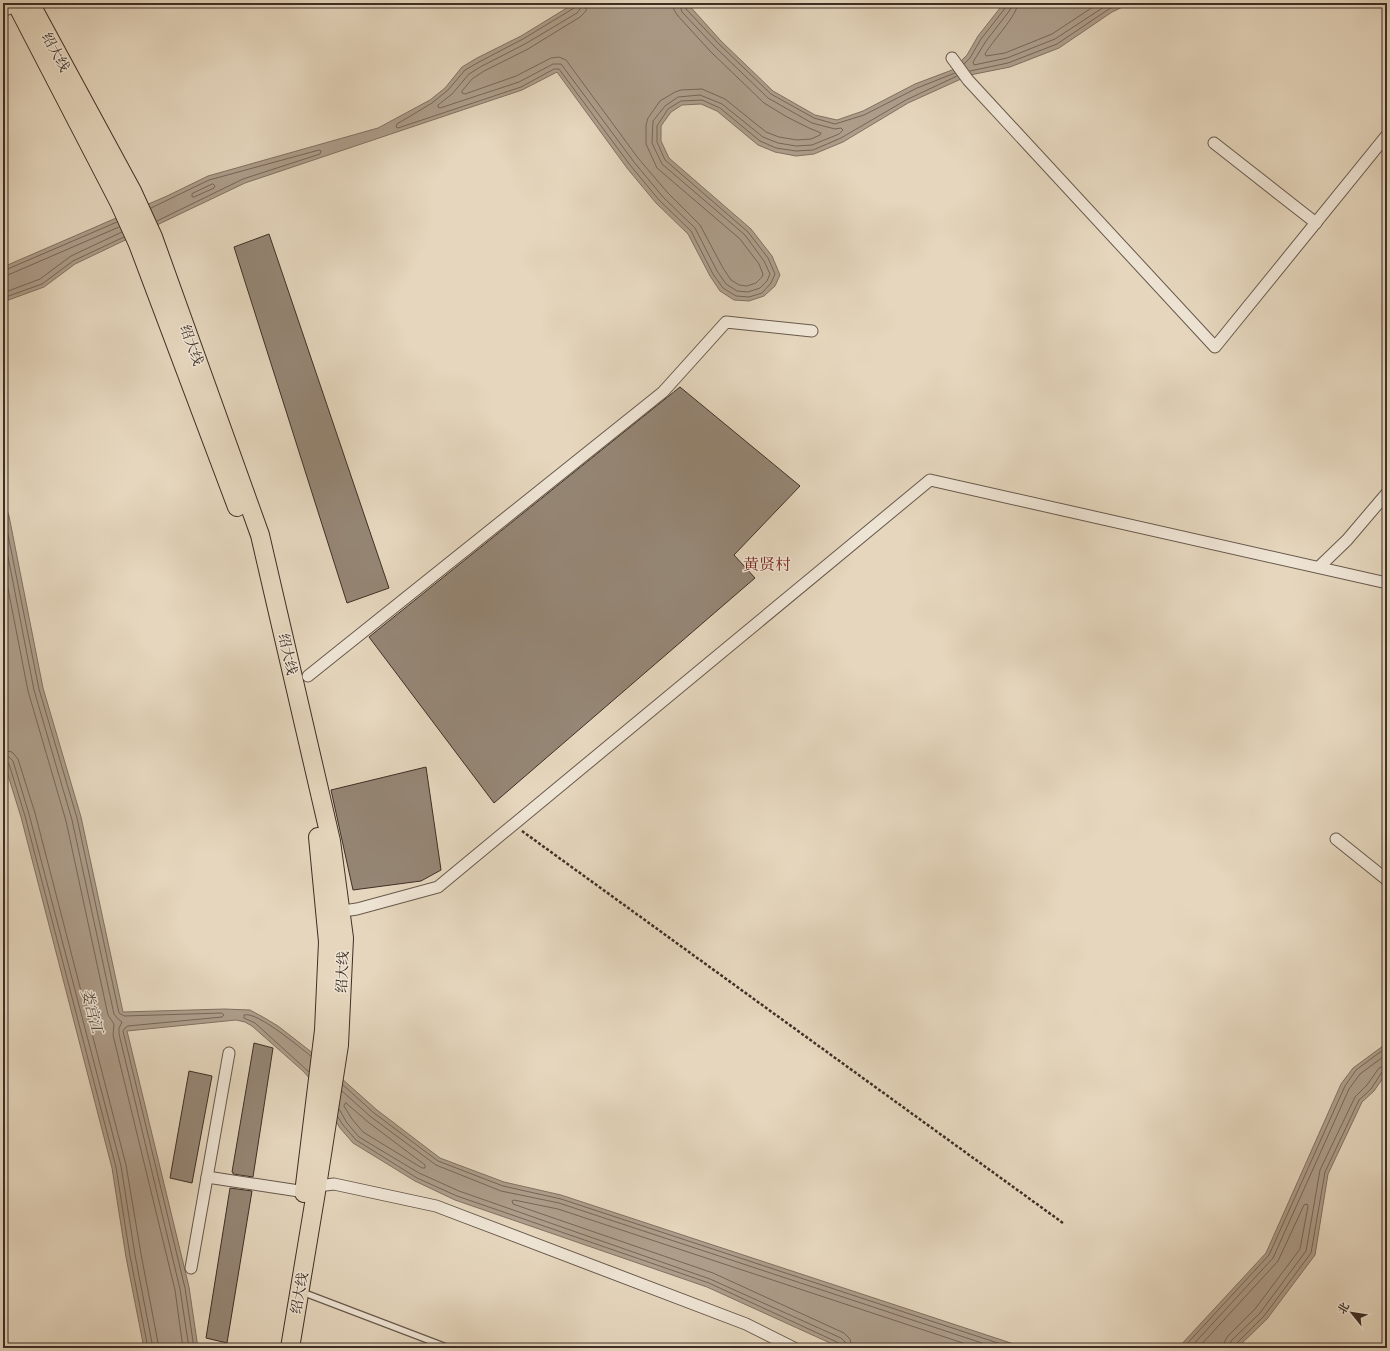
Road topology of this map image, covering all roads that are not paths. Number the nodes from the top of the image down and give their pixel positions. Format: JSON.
{"nodes":[{"id":1,"x":16,"y":5,"type":"edge"},
{"id":2,"x":954,"y":61,"type":"dead end"},
{"id":3,"x":1387,"y":135,"type":"edge"},
{"id":4,"x":1214,"y":143,"type":"dead end"},
{"id":5,"x":1316,"y":223,"type":"junction"},
{"id":6,"x":812,"y":331,"type":"dead end"},
{"id":7,"x":1387,"y":492,"type":"edge"},
{"id":8,"x":1319,"y":567,"type":"junction"},
{"id":9,"x":1387,"y":582,"type":"edge"},
{"id":10,"x":308,"y":676,"type":"dead end"},
{"id":11,"x":1336,"y":839,"type":"dead end"},
{"id":12,"x":1387,"y":880,"type":"edge"},
{"id":13,"x":333,"y":913,"type":"junction"},
{"id":14,"x":229,"y":1053,"type":"dead end"},
{"id":15,"x":320,"y":1123,"type":"junction"},
{"id":16,"x":207,"y":1177,"type":"junction"},
{"id":17,"x":311,"y":1187,"type":"junction"},
{"id":18,"x":191,"y":1268,"type":"dead end"},
{"id":19,"x":294,"y":1289,"type":"junction"},
{"id":20,"x":278,"y":1348,"type":"edge"},
{"id":21,"x":290,"y":1348,"type":"edge"},
{"id":22,"x":449,"y":1348,"type":"edge"},
{"id":23,"x":794,"y":1348,"type":"edge"}],
"edges":[{"from":1,"to":13,"type":"main road","name":"绍大线"},
{"from":2,"to":5,"type":"street"},
{"from":3,"to":5,"type":"street"},
{"from":4,"to":5,"type":"street"},
{"from":6,"to":10,"type":"street"},
{"from":7,"to":8,"type":"street"},
{"from":8,"to":9,"type":"street"},
{"from":8,"to":13,"type":"street"},
{"from":11,"to":12,"type":"street"},
{"from":13,"to":15,"type":"main road","name":"绍大线"},
{"from":13,"to":15,"type":"main road","name":"绍大线"},
{"from":14,"to":16,"type":"street"},
{"from":15,"to":17,"type":"main road","name":"绍大线"},
{"from":16,"to":17,"type":"street"},
{"from":16,"to":18,"type":"street"},
{"from":17,"to":19,"type":"main road","name":"绍大线"},
{"from":17,"to":23,"type":"street"},
{"from":19,"to":20,"type":"main road","name":"绍大线"},
{"from":19,"to":21,"type":"main road","name":"绍大线"},
{"from":19,"to":22,"type":"lane"}]}
